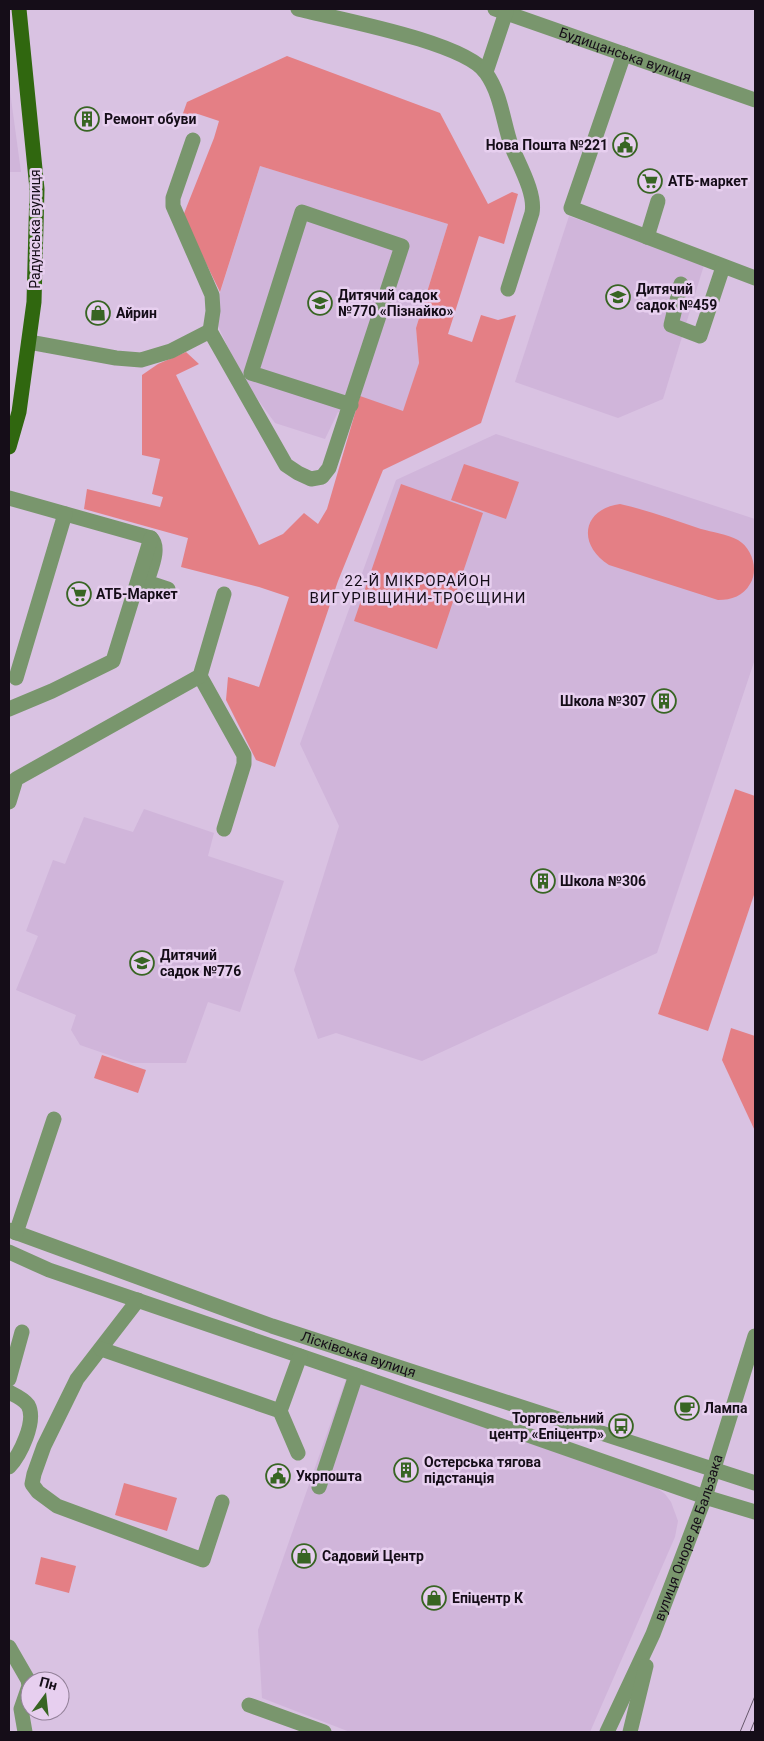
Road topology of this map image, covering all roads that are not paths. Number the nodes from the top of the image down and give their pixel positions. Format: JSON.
{"nodes":[{"id":1,"x":19,"y":9,"type":"edge"},
{"id":2,"x":298,"y":9,"type":"edge"},
{"id":3,"x":501,"y":11,"type":"edge"},
{"id":4,"x":624,"y":54,"type":"junction"},
{"id":5,"x":486,"y":72,"type":"junction"},
{"id":6,"x":755,"y":100,"type":"edge"},
{"id":7,"x":192,"y":140,"type":"dead end"},
{"id":8,"x":658,"y":201,"type":"dead end"},
{"id":9,"x":646,"y":237,"type":"junction"},
{"id":10,"x":723,"y":267,"type":"junction"},
{"id":11,"x":755,"y":278,"type":"edge"},
{"id":12,"x":681,"y":284,"type":"dead end"},
{"id":13,"x":508,"y":290,"type":"dead end"},
{"id":14,"x":210,"y":331,"type":"junction"},
{"id":15,"x":29,"y":342,"type":"junction"},
{"id":16,"x":351,"y":405,"type":"junction"},
{"id":17,"x":9,"y":447,"type":"edge"},
{"id":18,"x":9,"y":498,"type":"edge"},
{"id":19,"x":65,"y":514,"type":"junction"},
{"id":20,"x":151,"y":538,"type":"junction"},
{"id":21,"x":168,"y":589,"type":"dead end"},
{"id":22,"x":224,"y":594,"type":"dead end"},
{"id":23,"x":200,"y":676,"type":"junction"},
{"id":24,"x":16,"y":678,"type":"dead end"},
{"id":25,"x":9,"y":709,"type":"edge"},
{"id":26,"x":12,"y":777,"type":"edge"},
{"id":27,"x":9,"y":802,"type":"edge"},
{"id":28,"x":224,"y":829,"type":"dead end"},
{"id":29,"x":54,"y":1119,"type":"dead end"},
{"id":30,"x":12,"y":1231,"type":"edge"},
{"id":31,"x":9,"y":1252,"type":"edge"},
{"id":32,"x":138,"y":1300,"type":"junction"},
{"id":33,"x":22,"y":1332,"type":"dead end"},
{"id":34,"x":755,"y":1336,"type":"edge"},
{"id":35,"x":101,"y":1349,"type":"junction"},
{"id":36,"x":300,"y":1356,"type":"junction"},
{"id":37,"x":356,"y":1375,"type":"junction"},
{"id":38,"x":9,"y":1379,"type":"edge"},
{"id":39,"x":9,"y":1392,"type":"edge"},
{"id":40,"x":280,"y":1411,"type":"junction"},
{"id":41,"x":298,"y":1453,"type":"dead end"},
{"id":42,"x":9,"y":1467,"type":"edge"},
{"id":43,"x":713,"y":1469,"type":"junction"},
{"id":44,"x":755,"y":1483,"type":"edge"},
{"id":45,"x":320,"y":1488,"type":"dead end"},
{"id":46,"x":705,"y":1497,"type":"junction"},
{"id":47,"x":222,"y":1502,"type":"dead end"},
{"id":48,"x":755,"y":1512,"type":"edge"},
{"id":49,"x":653,"y":1634,"type":"junction"},
{"id":50,"x":9,"y":1647,"type":"edge"},
{"id":51,"x":249,"y":1705,"type":"dead end"},
{"id":52,"x":25,"y":1732,"type":"edge"},
{"id":53,"x":324,"y":1732,"type":"edge"},
{"id":54,"x":607,"y":1732,"type":"edge"},
{"id":55,"x":630,"y":1732,"type":"edge"}],
"edges":[{"from":1,"to":15,"type":"main road","name":"Радунська вулиця"},
{"from":2,"to":5,"type":"street"},
{"from":3,"to":4,"type":"street","name":"Будищанська вулиця"},
{"from":3,"to":5,"type":"street"},
{"from":4,"to":6,"type":"street","name":"Будищанська вулиця"},
{"from":4,"to":9,"type":"street"},
{"from":5,"to":13,"type":"street"},
{"from":7,"to":14,"type":"street"},
{"from":8,"to":9,"type":"street"},
{"from":9,"to":10,"type":"street"},
{"from":10,"to":11,"type":"street"},
{"from":10,"to":12,"type":"street"},
{"from":14,"to":15,"type":"street"},
{"from":14,"to":16,"type":"street"},
{"from":15,"to":17,"type":"main road","name":"Радунська вулиця"},
{"from":16,"to":16,"type":"street"},
{"from":18,"to":19,"type":"street"},
{"from":19,"to":20,"type":"street"},
{"from":19,"to":24,"type":"street"},
{"from":20,"to":21,"type":"street"},
{"from":20,"to":25,"type":"street"},
{"from":22,"to":23,"type":"street"},
{"from":23,"to":26,"type":"street"},
{"from":23,"to":28,"type":"street"},
{"from":26,"to":27,"type":"street"},
{"from":29,"to":30,"type":"street"},
{"from":30,"to":43,"type":"street","name":"Лісківська вулиця"},
{"from":31,"to":32,"type":"street","name":"Лісківська вулиця"},
{"from":32,"to":35,"type":"street"},
{"from":32,"to":36,"type":"street","name":"Лісківська вулиця"},
{"from":33,"to":38,"type":"street"},
{"from":34,"to":43,"type":"street","name":"вулиця Оноре де Бальзака"},
{"from":35,"to":40,"type":"street"},
{"from":35,"to":47,"type":"street"},
{"from":36,"to":37,"type":"street","name":"Лісківська вулиця"},
{"from":36,"to":40,"type":"street"},
{"from":37,"to":45,"type":"street"},
{"from":37,"to":46,"type":"street","name":"Лісківська вулиця"},
{"from":39,"to":42,"type":"street"},
{"from":40,"to":41,"type":"street"},
{"from":43,"to":44,"type":"street","name":"Лісківська вулиця"},
{"from":43,"to":46,"type":"street","name":"вулиця Оноре де Бальзака"},
{"from":46,"to":48,"type":"street","name":"Лісківська вулиця"},
{"from":46,"to":49,"type":"street","name":"вулиця Оноре де Бальзака"},
{"from":49,"to":54,"type":"street","name":"вулиця Оноре де Бальзака"},
{"from":49,"to":55,"type":"street"},
{"from":50,"to":52,"type":"street"},
{"from":51,"to":53,"type":"street"}]}
